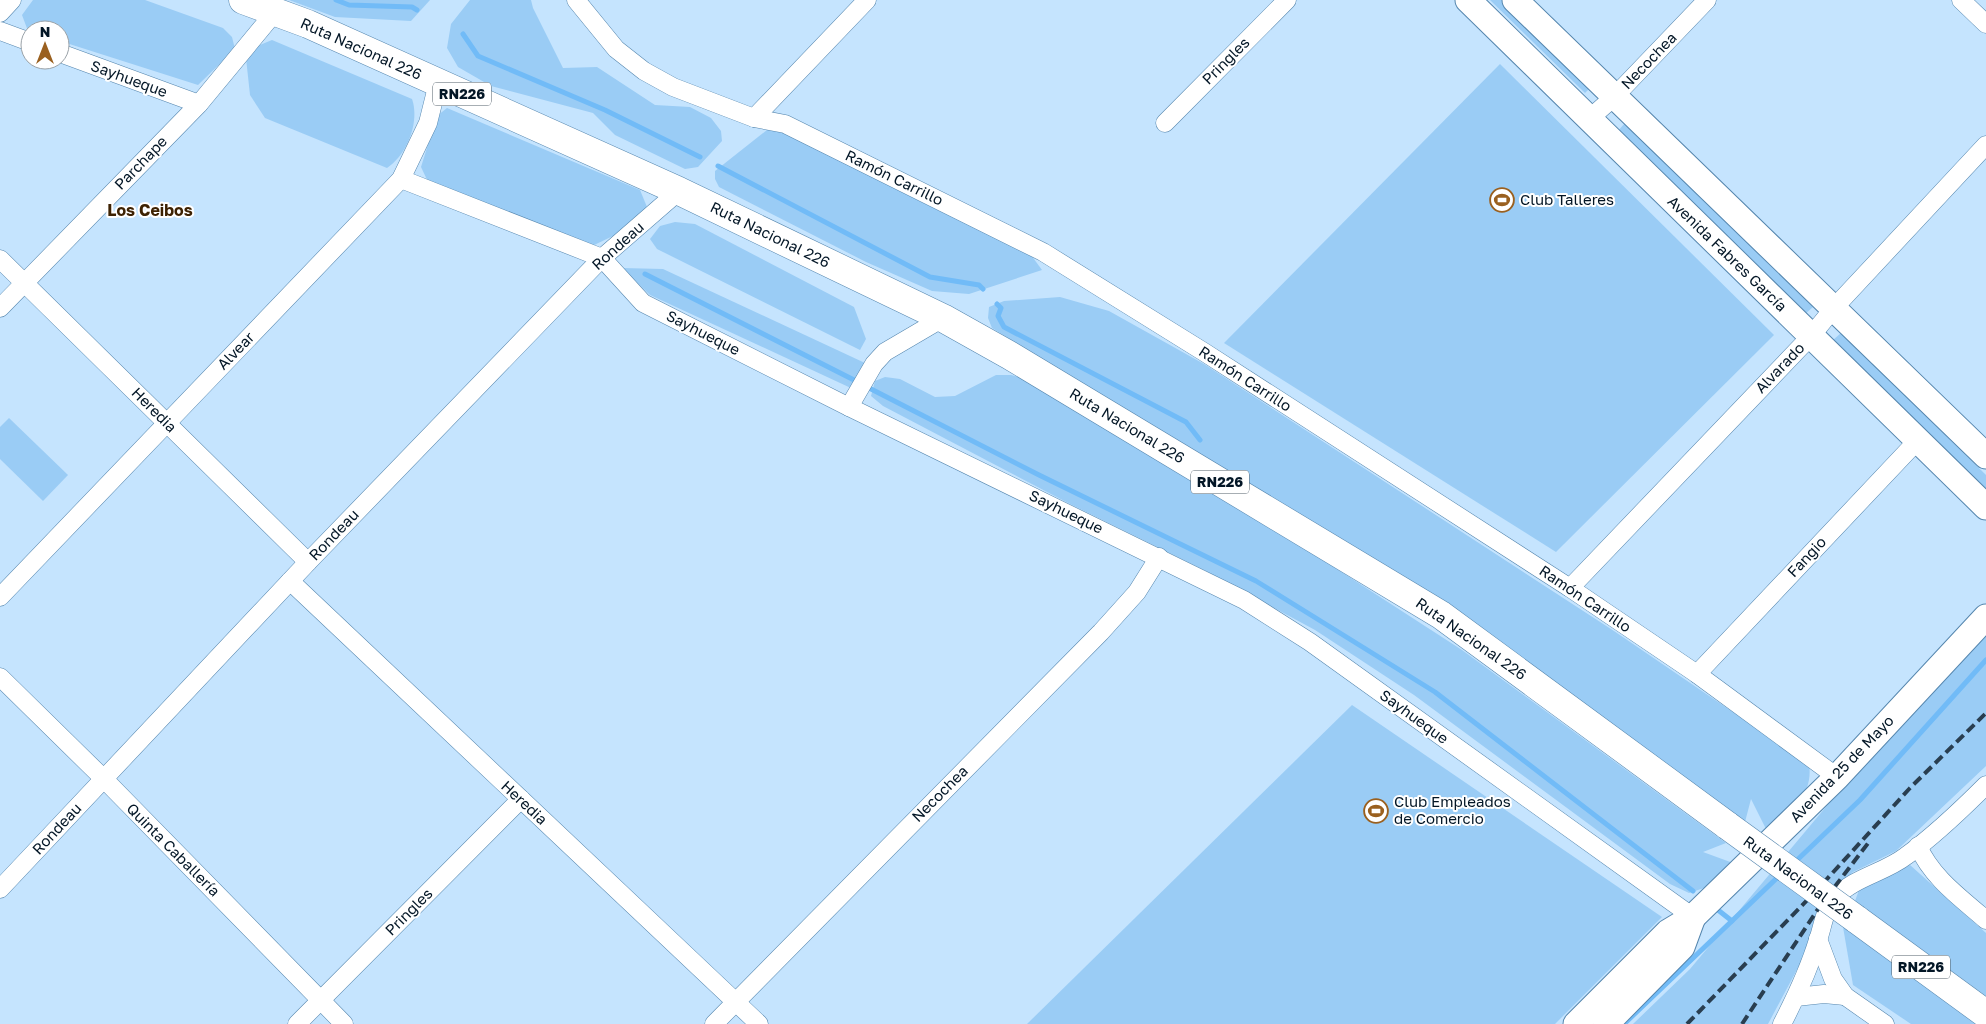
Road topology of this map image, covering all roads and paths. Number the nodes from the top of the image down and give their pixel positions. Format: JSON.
{"nodes":[{"id":1,"x":12,"y":0,"type":"edge"},
{"id":2,"x":243,"y":0,"type":"edge"},
{"id":3,"x":576,"y":0,"type":"edge"},
{"id":4,"x":867,"y":0,"type":"edge"},
{"id":5,"x":1287,"y":0,"type":"edge"},
{"id":6,"x":1468,"y":0,"type":"edge"},
{"id":7,"x":1515,"y":0,"type":"edge"},
{"id":8,"x":1707,"y":0,"type":"edge"},
{"id":9,"x":1961,"y":0,"type":"edge"},
{"id":10,"x":275,"y":12,"type":"junction"},
{"id":11,"x":0,"y":13,"type":"edge"},
{"id":12,"x":1986,"y":24,"type":"edge"},
{"id":13,"x":0,"y":31,"type":"edge"},
{"id":14,"x":20,"y":38,"type":"edge"},
{"id":15,"x":70,"y":57,"type":"edge"},
{"id":16,"x":438,"y":83,"type":"junction"},
{"id":17,"x":1614,"y":97,"type":"junction"},
{"id":18,"x":199,"y":104,"type":"junction"},
{"id":19,"x":754,"y":118,"type":"junction"},
{"id":20,"x":1589,"y":119,"type":"junction"},
{"id":21,"x":1165,"y":122,"type":"dead end"},
{"id":22,"x":1986,"y":144,"type":"edge"},
{"id":23,"x":401,"y":179,"type":"junction"},
{"id":24,"x":679,"y":191,"type":"junction"},
{"id":25,"x":602,"y":258,"type":"junction"},
{"id":26,"x":0,"y":259,"type":"edge"},
{"id":27,"x":25,"y":282,"type":"junction"},
{"id":28,"x":0,"y":308,"type":"edge"},
{"id":29,"x":1833,"y":309,"type":"junction"},
{"id":30,"x":943,"y":318,"type":"junction"},
{"id":31,"x":1811,"y":336,"type":"junction"},
{"id":32,"x":849,"y":407,"type":"junction"},
{"id":33,"x":168,"y":424,"type":"junction"},
{"id":34,"x":1918,"y":440,"type":"junction"},
{"id":35,"x":1986,"y":456,"type":"edge"},
{"id":36,"x":1986,"y":506,"type":"edge"},
{"id":37,"x":1159,"y":557,"type":"junction"},
{"id":38,"x":308,"y":562,"type":"junction"},
{"id":39,"x":290,"y":581,"type":"junction"},
{"id":40,"x":1570,"y":588,"type":"junction"},
{"id":41,"x":0,"y":598,"type":"edge"},
{"id":42,"x":1986,"y":617,"type":"edge"},
{"id":43,"x":1697,"y":674,"type":"junction"},
{"id":44,"x":0,"y":677,"type":"edge"},
{"id":45,"x":1837,"y":777,"type":"junction"},
{"id":46,"x":104,"y":779,"type":"junction"},
{"id":47,"x":1986,"y":785,"type":"edge"},
{"id":48,"x":521,"y":799,"type":"junction"},
{"id":49,"x":1918,"y":846,"type":"junction"},
{"id":50,"x":0,"y":890,"type":"edge"},
{"id":51,"x":1693,"y":917,"type":"junction"},
{"id":52,"x":1986,"y":920,"type":"edge"},
{"id":53,"x":1818,"y":939,"type":"junction"},
{"id":54,"x":1844,"y":996,"type":"junction"},
{"id":55,"x":1796,"y":997,"type":"junction"},
{"id":56,"x":321,"y":1000,"type":"junction"},
{"id":57,"x":735,"y":1001,"type":"junction"},
{"id":58,"x":1986,"y":1014,"type":"edge"},
{"id":59,"x":297,"y":1024,"type":"edge"},
{"id":60,"x":344,"y":1024,"type":"edge"},
{"id":61,"x":714,"y":1024,"type":"edge"},
{"id":62,"x":759,"y":1024,"type":"edge"},
{"id":63,"x":1576,"y":1024,"type":"edge"},
{"id":64,"x":1606,"y":1024,"type":"edge"},
{"id":65,"x":1782,"y":1024,"type":"edge"},
{"id":66,"x":1885,"y":1024,"type":"edge"}],
"edges":[{"from":1,"to":11,"type":"street"},
{"from":2,"to":10,"type":"highway","name":"Ruta Nacional 226","number":"RN226"},
{"from":3,"to":19,"type":"street","name":"Ramón Carrillo"},
{"from":4,"to":19,"type":"street"},
{"from":5,"to":21,"type":"street","name":"Pringles"},
{"from":6,"to":20,"type":"street","name":"Avenida Fabres García"},
{"from":7,"to":17,"type":"street"},
{"from":8,"to":17,"type":"street","name":"Necochea"},
{"from":9,"to":12,"type":"street"},
{"from":10,"to":16,"type":"highway","name":"Ruta Nacional 226","number":"RN226"},
{"from":10,"to":18,"type":"street","name":"Parchape"},
{"from":13,"to":14,"type":"street"},
{"from":15,"to":18,"type":"street","name":"Sayhueque"},
{"from":16,"to":23,"type":"street","name":"Alvear"},
{"from":16,"to":24,"type":"highway","name":"Ruta Nacional 226","number":"RN226"},
{"from":17,"to":20,"type":"street","name":"Necochea"},
{"from":17,"to":29,"type":"street"},
{"from":18,"to":27,"type":"street","name":"Parchape"},
{"from":19,"to":40,"type":"street","name":"Ramón Carrillo"},
{"from":20,"to":31,"type":"street","name":"Avenida Fabres García"},
{"from":22,"to":29,"type":"street","name":"Alvarado"},
{"from":23,"to":25,"type":"street","name":"Sayhueque"},
{"from":23,"to":33,"type":"street","name":"Alvear"},
{"from":24,"to":25,"type":"street","name":"Rondeau"},
{"from":24,"to":30,"type":"highway","name":"Ruta Nacional 226","number":"RN226"},
{"from":25,"to":32,"type":"street","name":"Sayhueque"},
{"from":25,"to":38,"type":"street","name":"Rondeau"},
{"from":26,"to":27,"type":"street","name":"Heredia"},
{"from":27,"to":28,"type":"street","name":"Parchape"},
{"from":27,"to":33,"type":"street","name":"Heredia"},
{"from":29,"to":31,"type":"street","name":"Alvarado"},
{"from":29,"to":35,"type":"street"},
{"from":30,"to":32,"type":"street"},
{"from":30,"to":58,"type":"highway","name":"Ruta Nacional 226","number":"RN226","bridge":true},
{"from":31,"to":34,"type":"street","name":"Avenida Fabres García"},
{"from":31,"to":40,"type":"street","name":"Alvarado"},
{"from":32,"to":37,"type":"street","name":"Sayhueque"},
{"from":33,"to":38,"type":"street","name":"Heredia"},
{"from":33,"to":41,"type":"street","name":"Alvear"},
{"from":34,"to":36,"type":"street","name":"Avenida Fabres García"},
{"from":34,"to":43,"type":"street","name":"Fangio"},
{"from":37,"to":51,"type":"street","name":"Sayhueque"},
{"from":37,"to":57,"type":"street","name":"Necochea"},
{"from":38,"to":39,"type":"street","name":"Rondeau"},
{"from":39,"to":46,"type":"street","name":"Rondeau"},
{"from":39,"to":48,"type":"street","name":"Heredia"},
{"from":40,"to":43,"type":"street","name":"Ramón Carrillo"},
{"from":42,"to":45,"type":"street","name":"Avenida 25 de Mayo"},
{"from":43,"to":45,"type":"street","name":"Ramón Carrillo"},
{"from":44,"to":46,"type":"street","name":"Quinta Caballería"},
{"from":45,"to":51,"type":"street","name":"Avenida 25 de Mayo"},
{"from":46,"to":50,"type":"street","name":"Rondeau"},
{"from":46,"to":56,"type":"street","name":"Quinta Caballería"},
{"from":47,"to":49,"type":"street"},
{"from":48,"to":56,"type":"street","name":"Pringles"},
{"from":48,"to":57,"type":"street","name":"Heredia"},
{"from":49,"to":52,"type":"street"},
{"from":49,"to":53,"type":"street"},
{"from":51,"to":63,"type":"street","name":"Avenida 25 de Mayo"},
{"from":51,"to":64,"type":"street","name":"Avenida 25 de Mayo"},
{"from":53,"to":54,"type":"street"},
{"from":53,"to":55,"type":"street"},
{"from":54,"to":55,"type":"street"},
{"from":54,"to":66,"type":"street"},
{"from":55,"to":65,"type":"street"},
{"from":56,"to":59,"type":"street","name":"Pringles"},
{"from":56,"to":60,"type":"street","name":"Quinta Caballería"},
{"from":57,"to":61,"type":"street","name":"Necochea"},
{"from":57,"to":62,"type":"street","name":"Heredia"}]}
